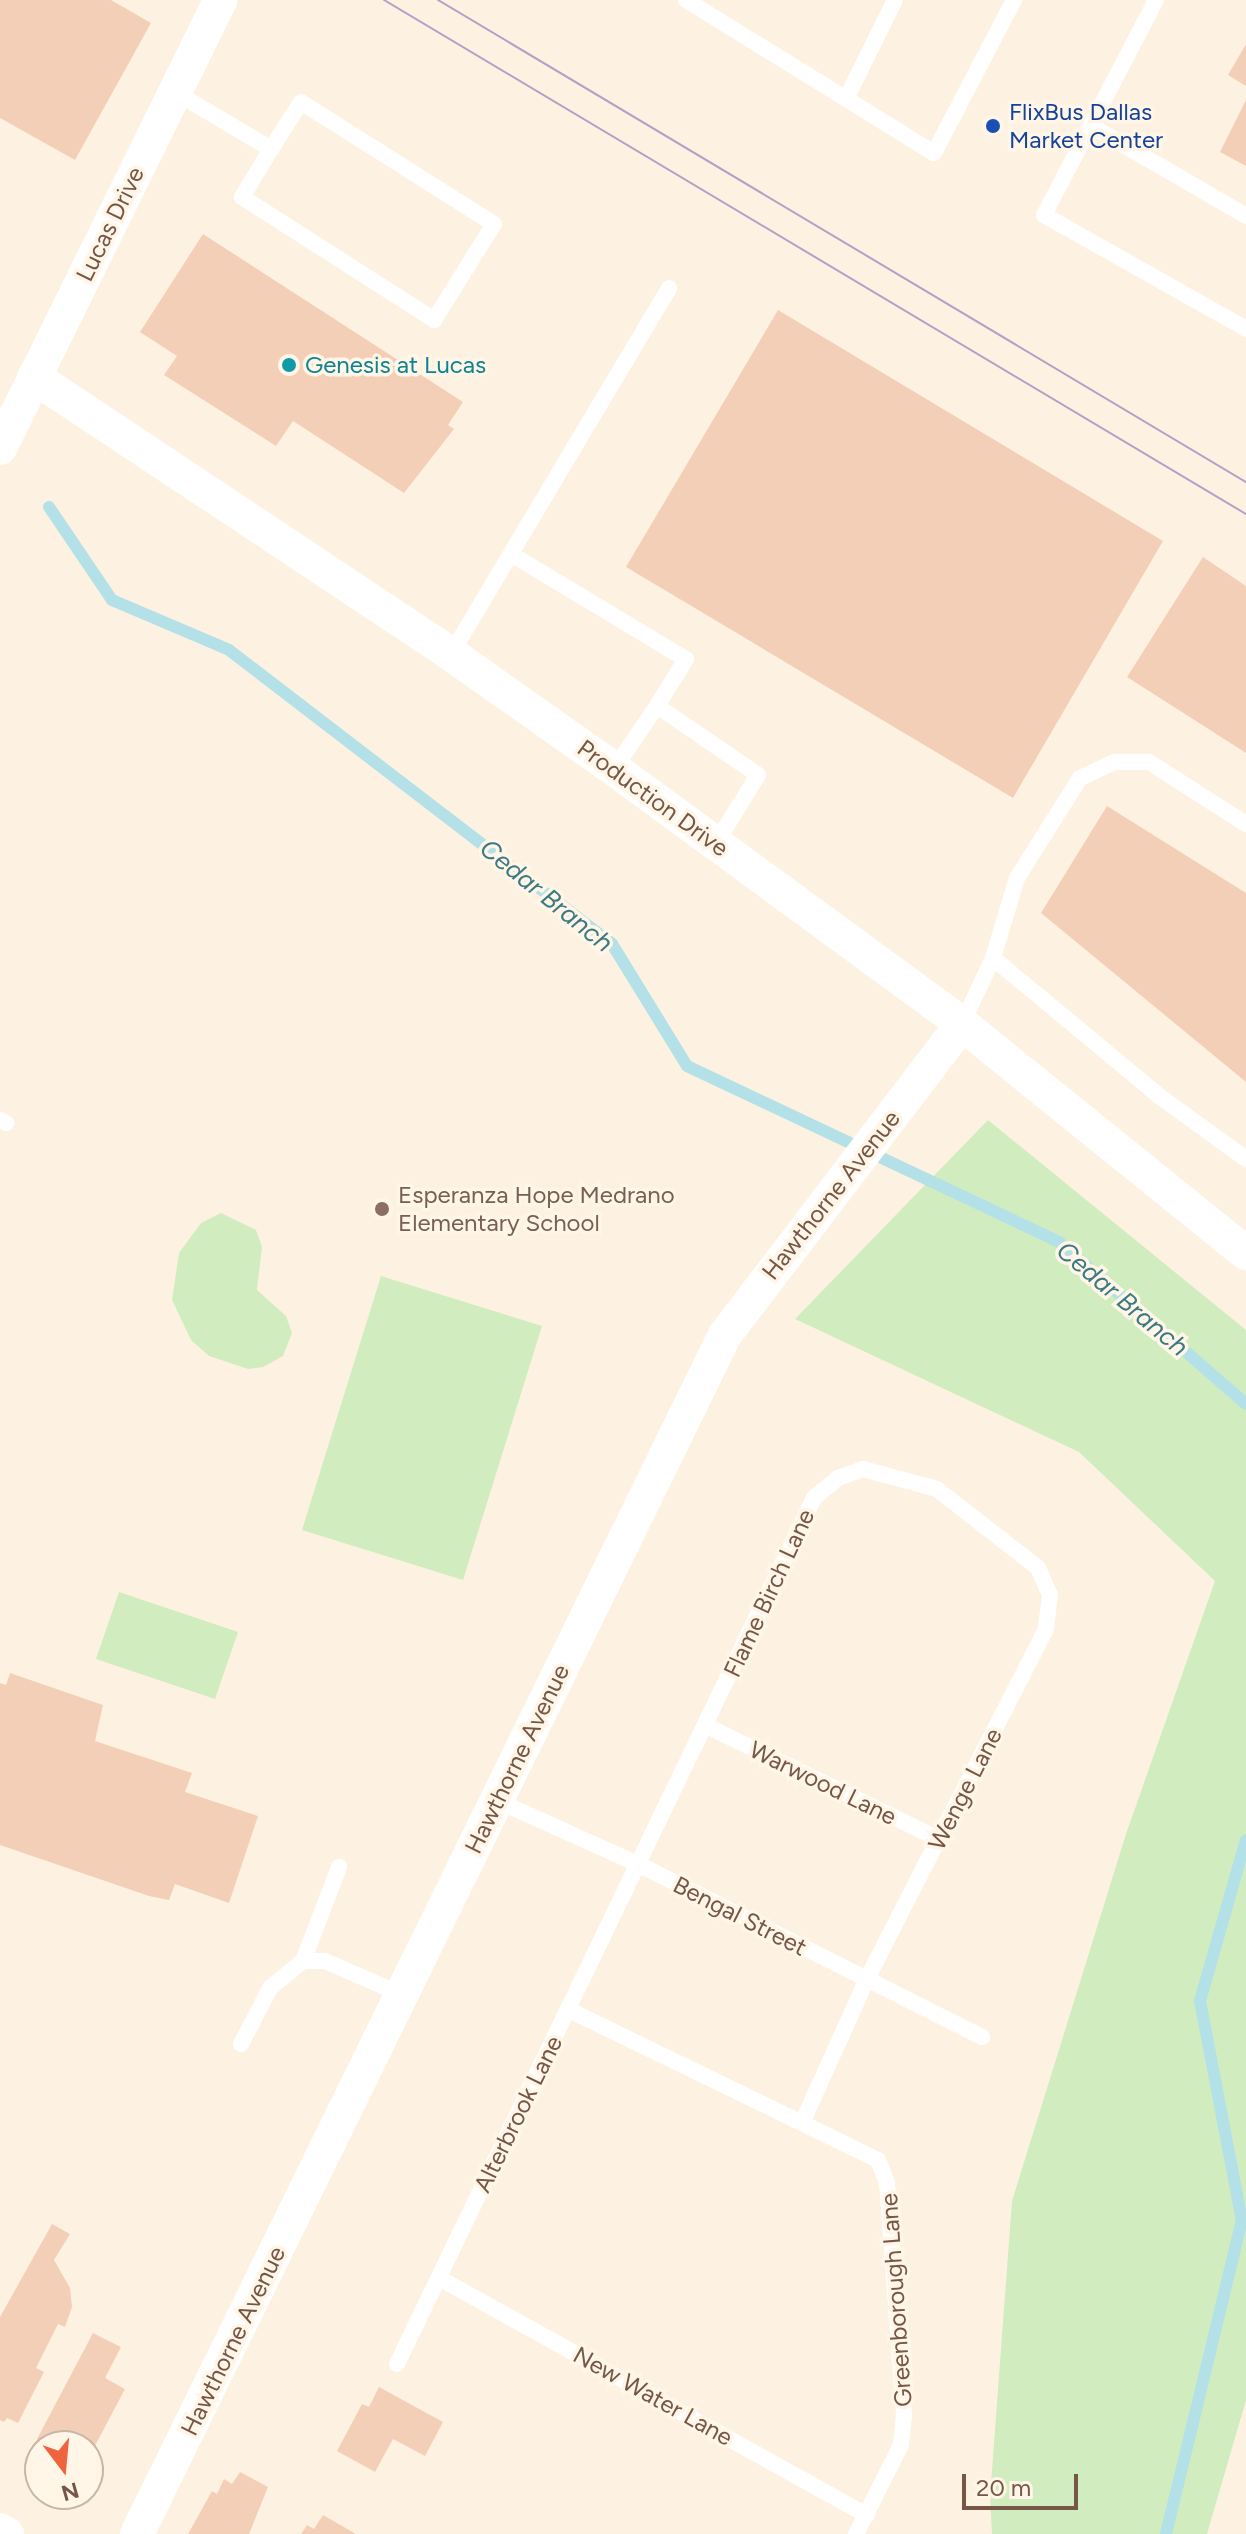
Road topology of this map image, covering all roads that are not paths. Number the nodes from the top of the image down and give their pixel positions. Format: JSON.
{"nodes":[{"id":1,"x":220,"y":0,"type":"edge"},
{"id":2,"x":686,"y":0,"type":"edge"},
{"id":3,"x":895,"y":0,"type":"edge"},
{"id":4,"x":1014,"y":0,"type":"edge"},
{"id":5,"x":1156,"y":0,"type":"edge"},
{"id":6,"x":175,"y":92,"type":"junction"},
{"id":7,"x":846,"y":99,"type":"junction"},
{"id":8,"x":1091,"y":126,"type":"junction"},
{"id":9,"x":271,"y":149,"type":"junction"},
{"id":10,"x":1246,"y":216,"type":"edge"},
{"id":11,"x":669,"y":288,"type":"dead end"},
{"id":12,"x":1246,"y":329,"type":"edge"},
{"id":13,"x":34,"y":377,"type":"junction"},
{"id":14,"x":0,"y":448,"type":"edge"},
{"id":15,"x":511,"y":554,"type":"junction"},
{"id":16,"x":451,"y":654,"type":"junction"},
{"id":17,"x":657,"y":706,"type":"junction"},
{"id":18,"x":614,"y":769,"type":"junction"},
{"id":19,"x":1246,"y":824,"type":"edge"},
{"id":20,"x":716,"y":843,"type":"junction"},
{"id":21,"x":993,"y":958,"type":"junction"},
{"id":22,"x":962,"y":1024,"type":"junction"},
{"id":23,"x":1246,"y":1159,"type":"edge"},
{"id":24,"x":1246,"y":1253,"type":"edge"},
{"id":25,"x":1050,"y":1595,"type":"joint"},
{"id":26,"x":707,"y":1726,"type":"junction"},
{"id":27,"x":496,"y":1800,"type":"junction"},
{"id":28,"x":939,"y":1839,"type":"junction"},
{"id":29,"x":640,"y":1865,"type":"junction"},
{"id":30,"x":339,"y":1867,"type":"dead end"},
{"id":31,"x":303,"y":1961,"type":"junction"},
{"id":32,"x":867,"y":1979,"type":"junction"},
{"id":33,"x":403,"y":1995,"type":"junction"},
{"id":34,"x":569,"y":2010,"type":"junction"},
{"id":35,"x":982,"y":2037,"type":"dead end"},
{"id":36,"x":241,"y":2044,"type":"dead end"},
{"id":37,"x":803,"y":2121,"type":"junction"},
{"id":38,"x":439,"y":2278,"type":"junction"},
{"id":39,"x":397,"y":2364,"type":"dead end"},
{"id":40,"x":867,"y":2515,"type":"junction"},
{"id":41,"x":0,"y":2530,"type":"edge"},
{"id":42,"x":7,"y":2534,"type":"edge"},
{"id":43,"x":137,"y":2534,"type":"edge"},
{"id":44,"x":856,"y":2534,"type":"edge"}],
"edges":[{"from":1,"to":6,"type":"street","name":"Lucas Drive"},
{"from":2,"to":7,"type":"lane"},
{"from":3,"to":7,"type":"lane"},
{"from":4,"to":7,"type":"lane"},
{"from":5,"to":8,"type":"lane"},
{"from":6,"to":9,"type":"lane"},
{"from":6,"to":13,"type":"street","name":"Lucas Drive"},
{"from":8,"to":10,"type":"lane"},
{"from":8,"to":12,"type":"lane"},
{"from":9,"to":9,"type":"lane"},
{"from":11,"to":15,"type":"lane"},
{"from":13,"to":14,"type":"street","name":"Lucas Drive"},
{"from":13,"to":16,"type":"street","name":"Production Drive"},
{"from":15,"to":16,"type":"lane"},
{"from":15,"to":17,"type":"lane"},
{"from":16,"to":18,"type":"street","name":"Production Drive"},
{"from":17,"to":18,"type":"lane"},
{"from":17,"to":20,"type":"lane"},
{"from":18,"to":20,"type":"street","name":"Production Drive"},
{"from":19,"to":21,"type":"lane"},
{"from":20,"to":22,"type":"street","name":"Production Drive"},
{"from":21,"to":22,"type":"lane"},
{"from":21,"to":23,"type":"lane"},
{"from":22,"to":24,"type":"street","name":"Production Drive"},
{"from":22,"to":27,"type":"street","name":"Hawthorne Avenue"},
{"from":25,"to":26,"type":"lane","name":"Flame Birch Lane"},
{"from":25,"to":28,"type":"lane","name":"Wenge Lane"},
{"from":26,"to":28,"type":"lane","name":"Warwood Lane"},
{"from":26,"to":29,"type":"lane","name":"Flame Birch Lane"},
{"from":27,"to":29,"type":"lane","name":"Bengal Street"},
{"from":27,"to":33,"type":"street","name":"Hawthorne Avenue"},
{"from":28,"to":32,"type":"lane","name":"Wenge Lane"},
{"from":29,"to":32,"type":"lane","name":"Bengal Street"},
{"from":29,"to":34,"type":"lane","name":"Alterbrook Lane"},
{"from":30,"to":31,"type":"lane"},
{"from":31,"to":33,"type":"lane"},
{"from":31,"to":36,"type":"lane"},
{"from":32,"to":35,"type":"lane","name":"Bengal Street"},
{"from":32,"to":37,"type":"lane","name":"Wenge Lane"},
{"from":33,"to":43,"type":"street","name":"Hawthorne Avenue"},
{"from":34,"to":37,"type":"lane","name":"Greenborough Lane"},
{"from":34,"to":38,"type":"lane","name":"Alterbrook Lane"},
{"from":37,"to":40,"type":"lane","name":"Greenborough Lane"},
{"from":38,"to":39,"type":"lane","name":"Alterbrook Lane"},
{"from":38,"to":40,"type":"lane","name":"New Water Lane"},
{"from":40,"to":44,"type":"lane","name":"Greenborough Lane"},
{"from":41,"to":42,"type":"street"}]}
